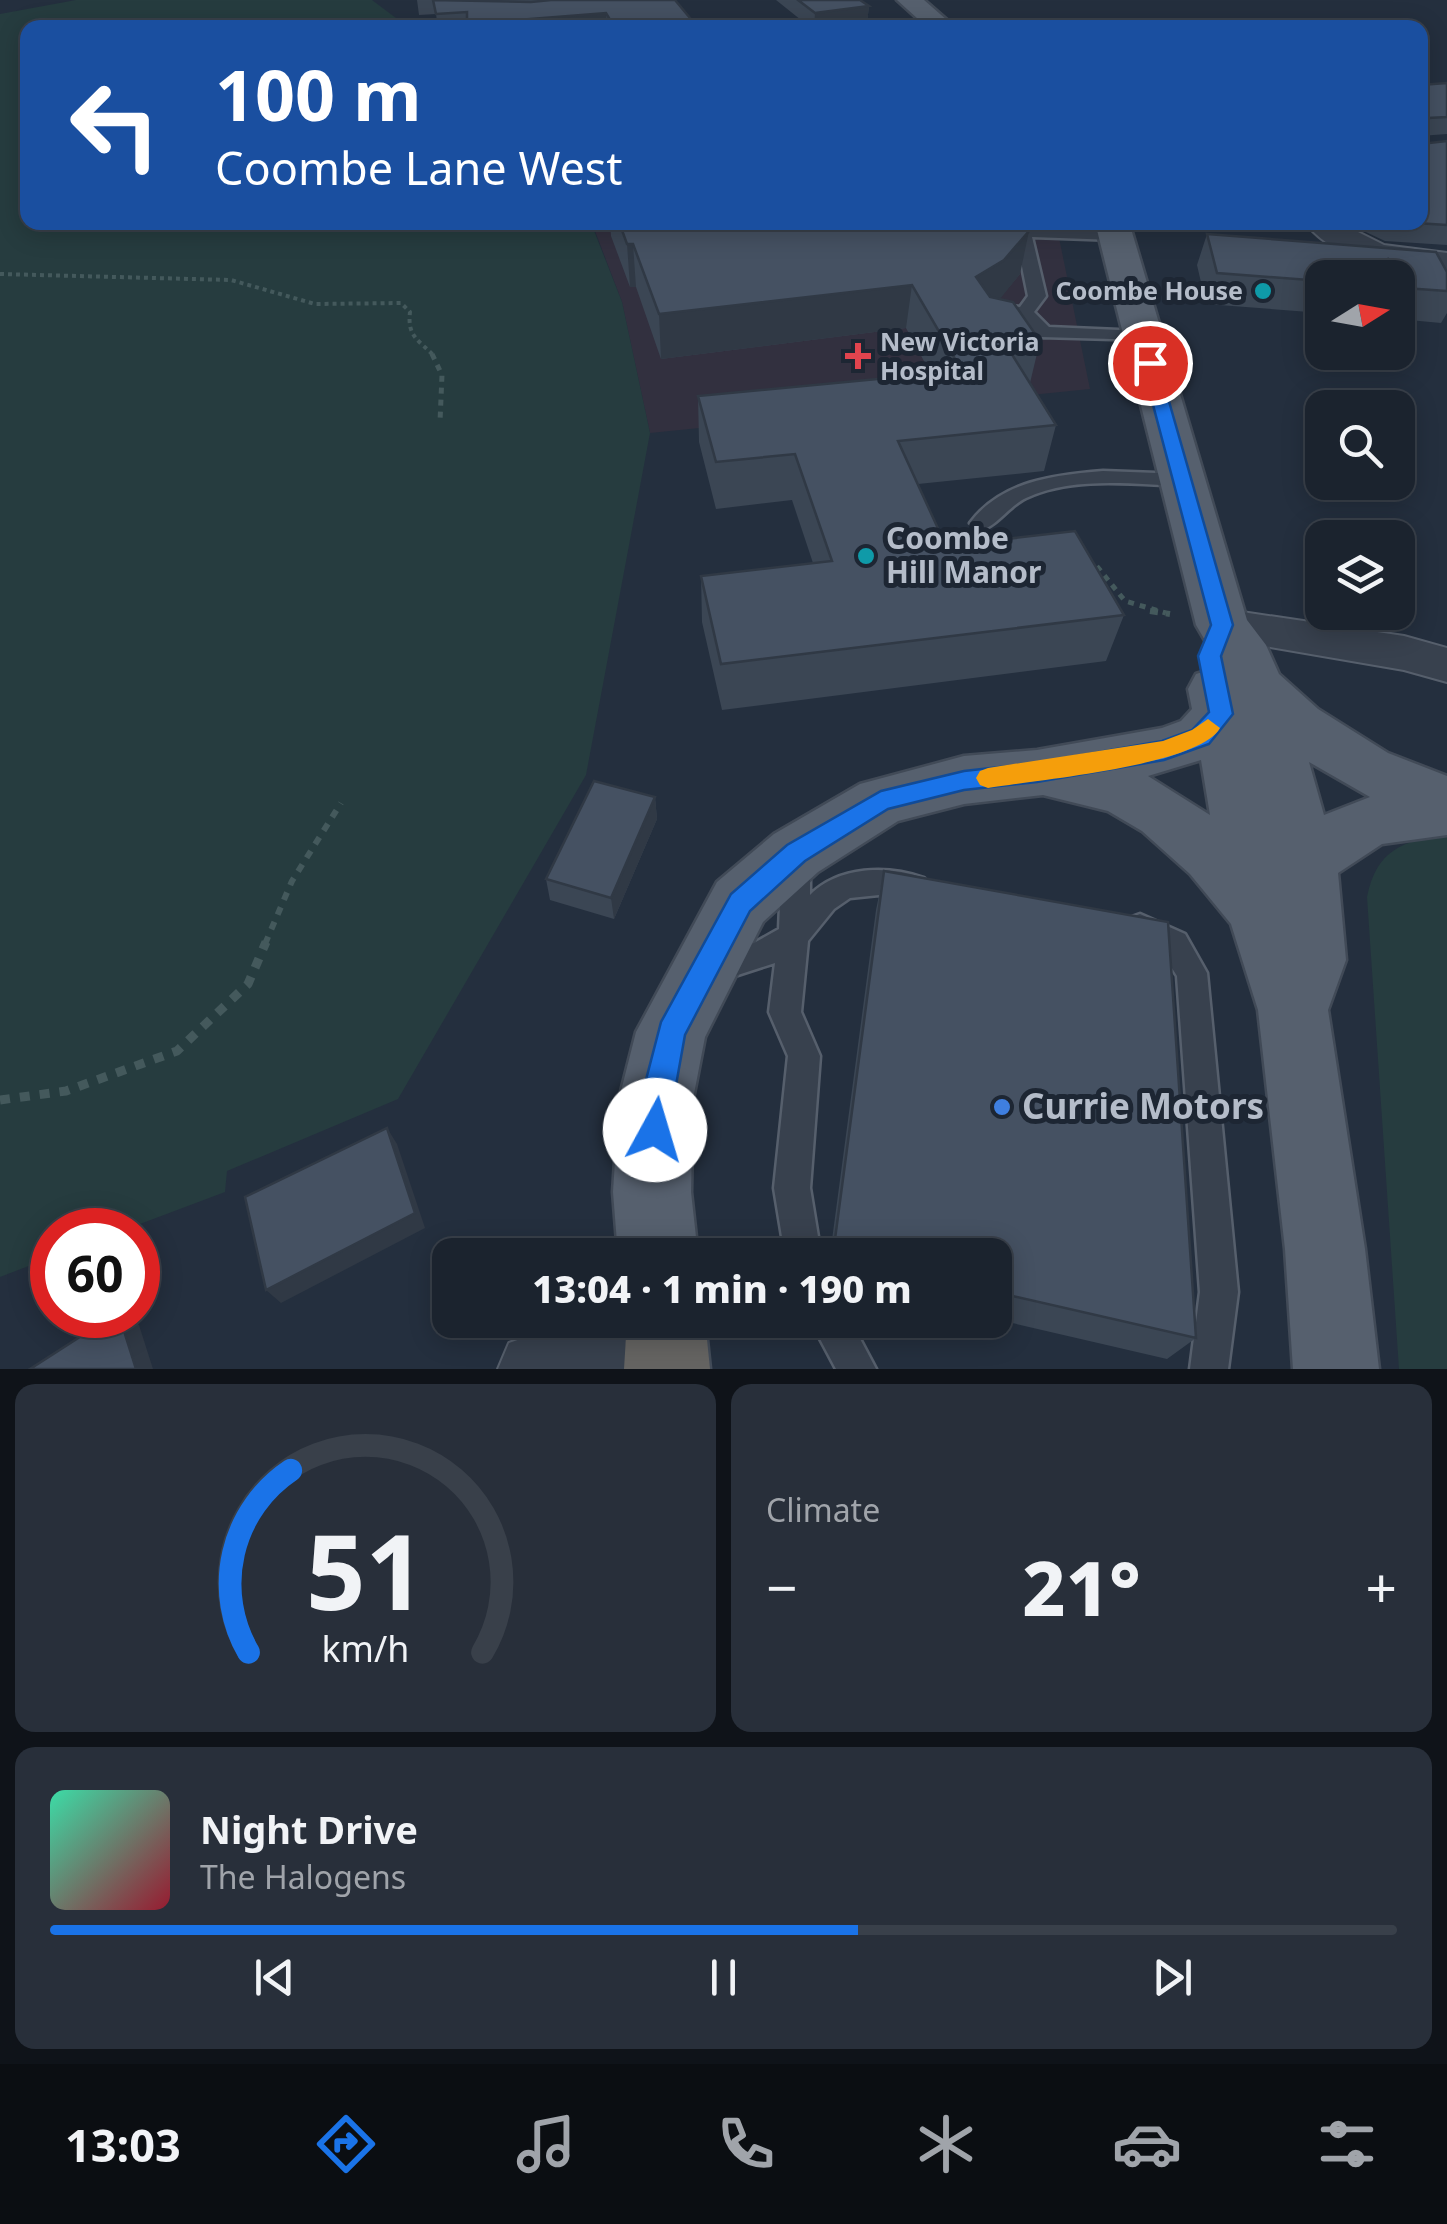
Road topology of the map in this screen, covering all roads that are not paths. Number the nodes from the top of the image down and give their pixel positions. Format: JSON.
{"nodes":[{"id":1,"x":910,"y":0,"type":"edge"},
{"id":2,"x":934,"y":20,"type":"edge"},
{"id":3,"x":1024,"y":230,"type":"edge"},
{"id":4,"x":1113,"y":230,"type":"edge"},
{"id":5,"x":1333,"y":240,"type":"edge"},
{"id":6,"x":1447,"y":262,"type":"edge"},
{"id":7,"x":1024,"y":313,"type":"junction"},
{"id":8,"x":1039,"y":331,"type":"junction"},
{"id":9,"x":1142,"y":336,"type":"junction"},
{"id":10,"x":1182,"y":480,"type":"junction"},
{"id":11,"x":981,"y":524,"type":"dead end"},
{"id":12,"x":1197,"y":620,"type":"junction"},
{"id":13,"x":1447,"y":665,"type":"edge"},
{"id":14,"x":1239,"y":700,"type":"junction"},
{"id":15,"x":1037,"y":773,"type":"junction"},
{"id":16,"x":1447,"y":801,"type":"edge"},
{"id":17,"x":1447,"y":810,"type":"edge"},
{"id":18,"x":796,"y":853,"type":"junction"},
{"id":19,"x":1306,"y":864,"type":"junction"},
{"id":20,"x":938,"y":891,"type":"edge"},
{"id":21,"x":1260,"y":912,"type":"junction"},
{"id":22,"x":1109,"y":922,"type":"edge"},
{"id":23,"x":794,"y":935,"type":"junction"},
{"id":24,"x":703,"y":972,"type":"junction"},
{"id":25,"x":1294,"y":1017,"type":"junction"},
{"id":26,"x":657,"y":1238,"type":"edge"},
{"id":27,"x":800,"y":1238,"type":"edge"},
{"id":28,"x":636,"y":1338,"type":"edge"},
{"id":29,"x":839,"y":1338,"type":"edge"},
{"id":30,"x":535,"y":1369,"type":"edge"},
{"id":31,"x":857,"y":1369,"type":"edge"},
{"id":32,"x":1209,"y":1369,"type":"edge"},
{"id":33,"x":1336,"y":1369,"type":"edge"}],
"edges":[{"from":1,"to":2,"type":"main road"},
{"from":3,"to":7,"type":"lane"},
{"from":4,"to":9,"type":"main road"},
{"from":5,"to":6,"type":"street"},
{"from":7,"to":8,"type":"lane"},
{"from":7,"to":8,"type":"lane"},
{"from":8,"to":9,"type":"lane"},
{"from":9,"to":10,"type":"main road"},
{"from":10,"to":11,"type":"lane"},
{"from":10,"to":12,"type":"main road"},
{"from":12,"to":13,"type":"street"},
{"from":12,"to":14,"type":"main road"},
{"from":14,"to":15,"type":"main road"},
{"from":14,"to":16,"type":"main road"},
{"from":14,"to":19,"type":"main road"},
{"from":14,"to":21,"type":"main road"},
{"from":15,"to":18,"type":"main road"},
{"from":15,"to":21,"type":"main road"},
{"from":17,"to":19,"type":"main road"},
{"from":18,"to":23,"type":"lane"},
{"from":18,"to":24,"type":"main road"},
{"from":19,"to":25,"type":"main road"},
{"from":20,"to":23,"type":"lane"},
{"from":21,"to":25,"type":"main road"},
{"from":22,"to":32,"type":"lane"},
{"from":23,"to":24,"type":"lane"},
{"from":23,"to":27,"type":"lane"},
{"from":24,"to":26,"type":"main road"},
{"from":25,"to":33,"type":"main road"},
{"from":28,"to":30,"type":"street"},
{"from":29,"to":31,"type":"lane"}]}
